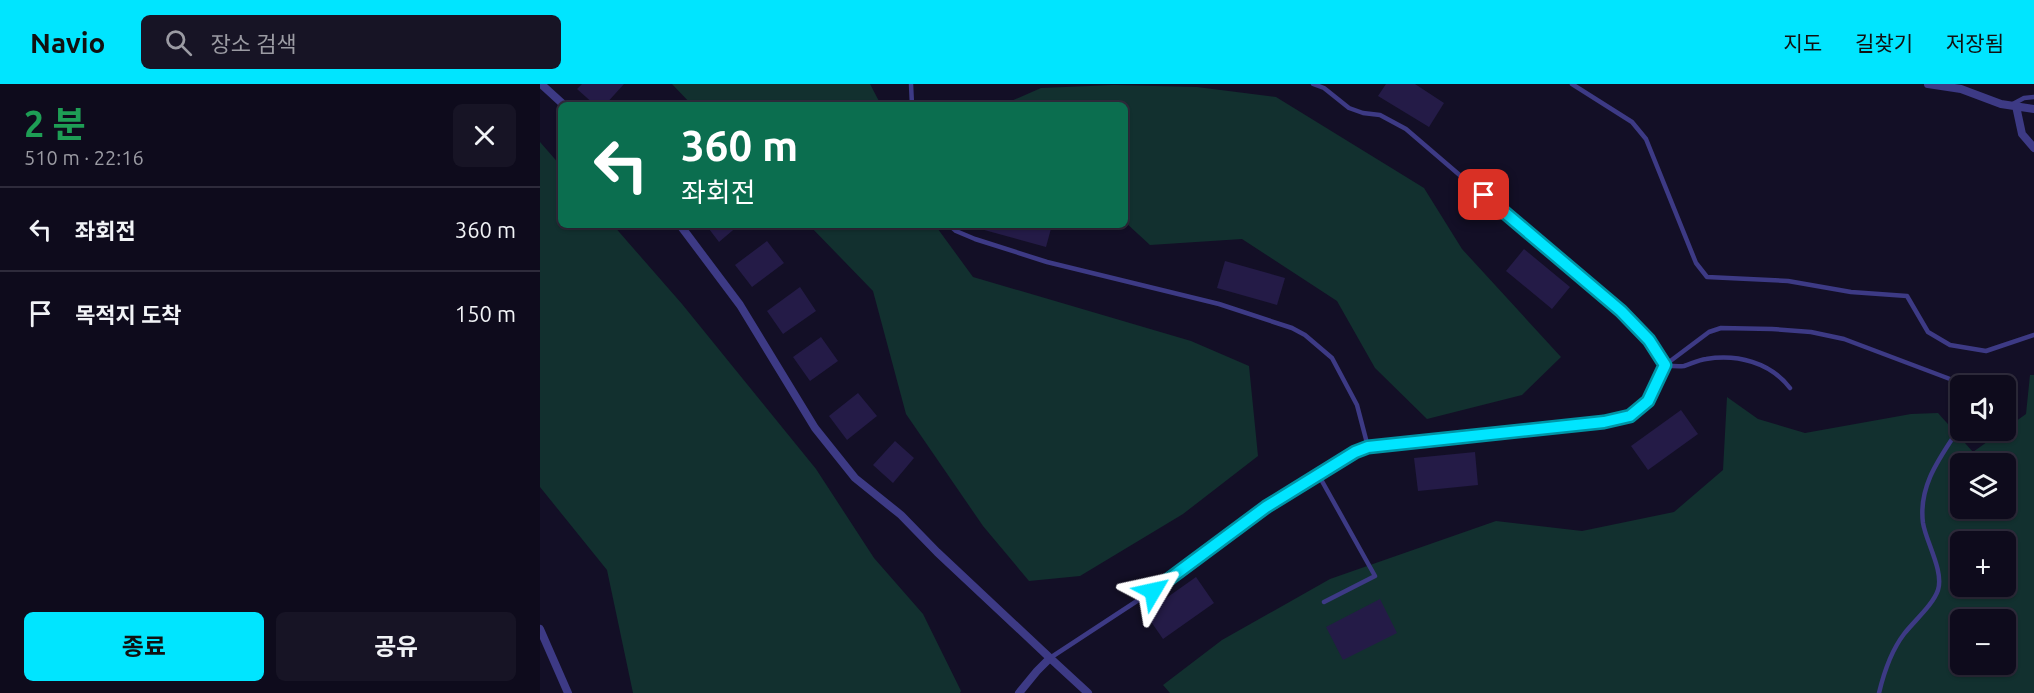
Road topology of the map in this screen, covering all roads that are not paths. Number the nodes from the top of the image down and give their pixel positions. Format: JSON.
{"nodes":[{"id":1,"x":541,"y":84,"type":"edge"},
{"id":2,"x":911,"y":84,"type":"edge"},
{"id":3,"x":1313,"y":84,"type":"edge"},
{"id":4,"x":1572,"y":84,"type":"edge"},
{"id":5,"x":1928,"y":84,"type":"edge"},
{"id":6,"x":2034,"y":97,"type":"edge"},
{"id":7,"x":561,"y":102,"type":"edge"},
{"id":8,"x":912,"y":102,"type":"edge"},
{"id":9,"x":2013,"y":106,"type":"junction"},
{"id":10,"x":2034,"y":109,"type":"edge"},
{"id":11,"x":2034,"y":148,"type":"edge"},
{"id":12,"x":682,"y":228,"type":"edge"},
{"id":13,"x":952,"y":228,"type":"edge"},
{"id":14,"x":2034,"y":335,"type":"edge"},
{"id":15,"x":1665,"y":365,"type":"junction"},
{"id":16,"x":1950,"y":379,"type":"edge"},
{"id":17,"x":1790,"y":388,"type":"dead end"},
{"id":18,"x":1950,"y":441,"type":"edge"},
{"id":19,"x":1368,"y":447,"type":"junction"},
{"id":20,"x":1318,"y":474,"type":"junction"},
{"id":21,"x":1324,"y":602,"type":"dead end"},
{"id":22,"x":540,"y":629,"type":"edge"},
{"id":23,"x":1050,"y":658,"type":"junction"},
{"id":24,"x":568,"y":693,"type":"edge"},
{"id":25,"x":1019,"y":693,"type":"edge"},
{"id":26,"x":1088,"y":693,"type":"edge"},
{"id":27,"x":1879,"y":693,"type":"edge"}],
"edges":[{"from":1,"to":7,"type":"street"},
{"from":2,"to":8,"type":"lane"},
{"from":3,"to":15,"type":"lane"},
{"from":4,"to":14,"type":"lane"},
{"from":5,"to":9,"type":"street"},
{"from":6,"to":9,"type":"lane"},
{"from":9,"to":10,"type":"street"},
{"from":9,"to":11,"type":"street"},
{"from":12,"to":23,"type":"street"},
{"from":13,"to":19,"type":"lane"},
{"from":15,"to":16,"type":"lane"},
{"from":15,"to":17,"type":"lane"},
{"from":15,"to":19,"type":"lane"},
{"from":18,"to":27,"type":"lane"},
{"from":19,"to":20,"type":"lane"},
{"from":20,"to":21,"type":"lane"},
{"from":20,"to":23,"type":"lane"},
{"from":22,"to":24,"type":"street"},
{"from":23,"to":25,"type":"street"},
{"from":23,"to":26,"type":"street"}]}
